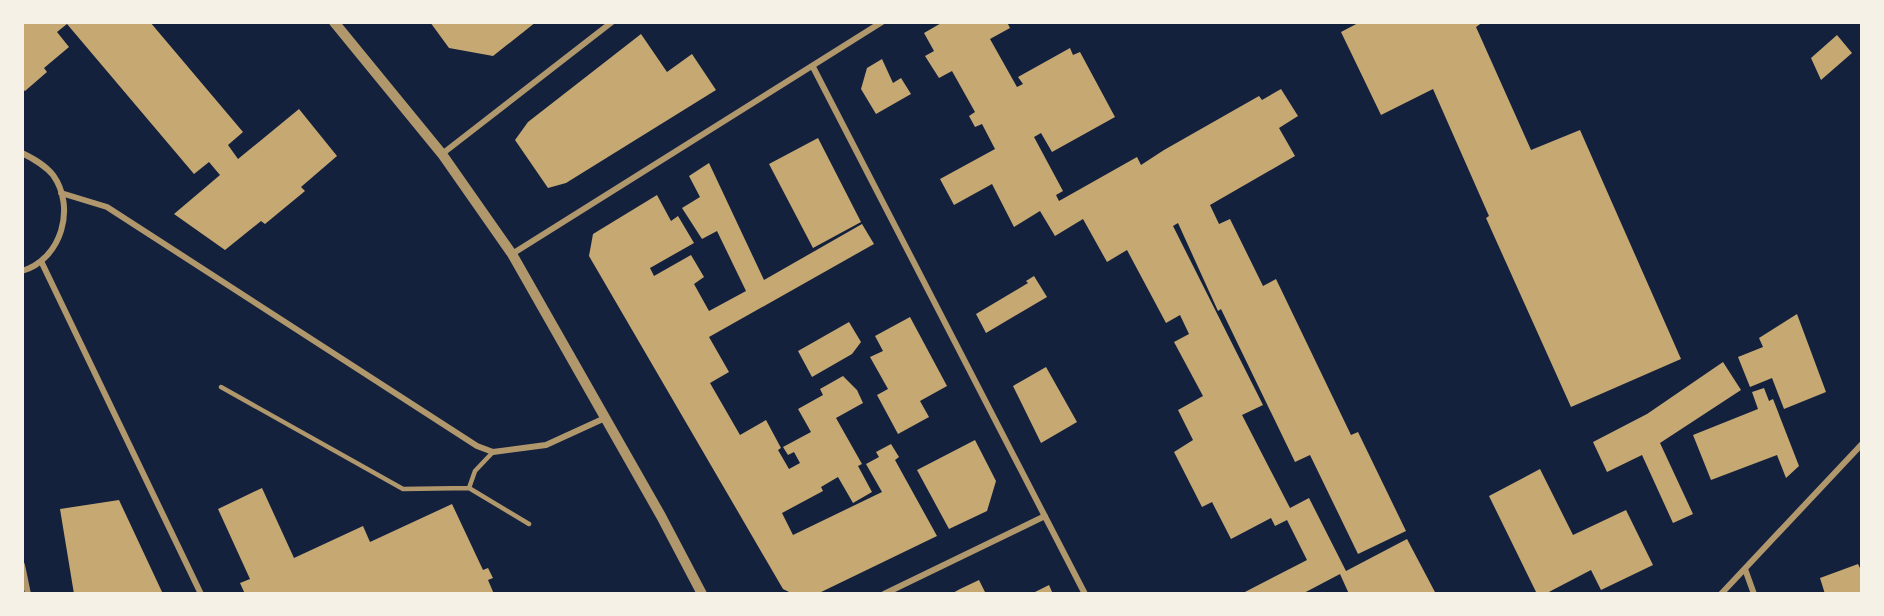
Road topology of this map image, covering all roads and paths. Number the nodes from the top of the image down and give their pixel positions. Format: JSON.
{"nodes":[{"id":1,"x":334,"y":22,"type":"edge"},
{"id":2,"x":612,"y":22,"type":"edge"},
{"id":3,"x":882,"y":22,"type":"edge"},
{"id":4,"x":813,"y":67,"type":"junction"},
{"id":5,"x":22,"y":153,"type":"edge"},
{"id":6,"x":442,"y":154,"type":"junction"},
{"id":7,"x":61,"y":193,"type":"junction"},
{"id":8,"x":512,"y":254,"type":"junction"},
{"id":9,"x":41,"y":261,"type":"junction"},
{"id":10,"x":22,"y":271,"type":"edge"},
{"id":11,"x":221,"y":387,"type":"dead end"},
{"id":12,"x":605,"y":418,"type":"junction"},
{"id":13,"x":1862,"y":444,"type":"edge"},
{"id":14,"x":493,"y":452,"type":"junction"},
{"id":15,"x":469,"y":488,"type":"junction"},
{"id":16,"x":1045,"y":516,"type":"junction"},
{"id":17,"x":529,"y":524,"type":"dead end"},
{"id":18,"x":22,"y":565,"type":"edge"},
{"id":19,"x":1745,"y":569,"type":"junction"},
{"id":20,"x":27,"y":594,"type":"edge"},
{"id":21,"x":201,"y":594,"type":"edge"},
{"id":22,"x":702,"y":594,"type":"edge"},
{"id":23,"x":884,"y":594,"type":"edge"},
{"id":24,"x":1084,"y":594,"type":"edge"},
{"id":25,"x":1721,"y":594,"type":"edge"},
{"id":26,"x":1754,"y":594,"type":"edge"}],
"edges":[{"from":1,"to":6,"type":"street"},
{"from":2,"to":6,"type":"street"},
{"from":3,"to":4,"type":"street"},
{"from":4,"to":8,"type":"street"},
{"from":4,"to":16,"type":"street"},
{"from":5,"to":7,"type":"street"},
{"from":6,"to":8,"type":"street"},
{"from":7,"to":9,"type":"street"},
{"from":7,"to":14,"type":"street"},
{"from":8,"to":12,"type":"street"},
{"from":9,"to":10,"type":"street"},
{"from":9,"to":21,"type":"street"},
{"from":11,"to":15,"type":"lane"},
{"from":12,"to":14,"type":"street"},
{"from":12,"to":22,"type":"street"},
{"from":13,"to":19,"type":"street"},
{"from":14,"to":15,"type":"lane"},
{"from":15,"to":17,"type":"lane"},
{"from":16,"to":23,"type":"street"},
{"from":16,"to":24,"type":"street"},
{"from":18,"to":20,"type":"street"},
{"from":19,"to":25,"type":"street"},
{"from":19,"to":26,"type":"street"}]}
